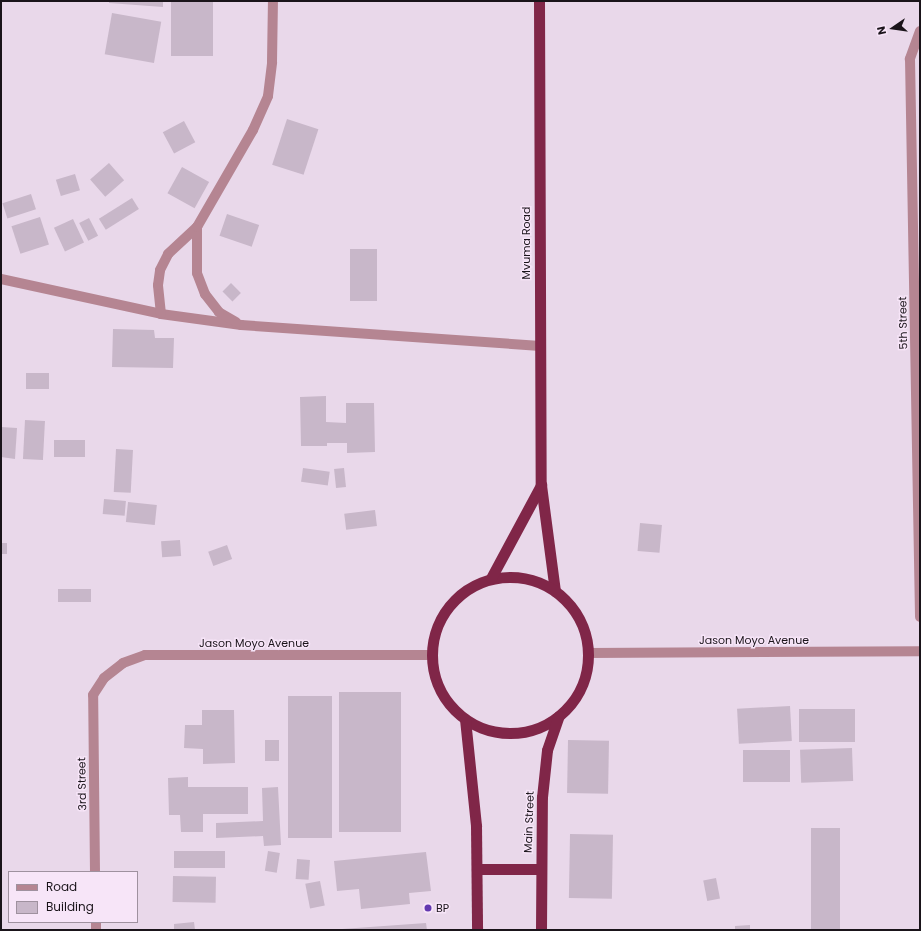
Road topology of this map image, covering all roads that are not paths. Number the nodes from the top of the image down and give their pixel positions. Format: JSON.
{"nodes":[{"id":1,"x":273,"y":1,"type":"edge"},
{"id":2,"x":539,"y":1,"type":"edge"},
{"id":3,"x":920,"y":31,"type":"edge"},
{"id":4,"x":197,"y":228,"type":"junction"},
{"id":5,"x":1,"y":279,"type":"edge"},
{"id":6,"x":161,"y":314,"type":"junction"},
{"id":7,"x":241,"y":325,"type":"junction"},
{"id":8,"x":540,"y":346,"type":"junction"},
{"id":9,"x":540,"y":485,"type":"junction"},
{"id":10,"x":491,"y":578,"type":"junction"},
{"id":11,"x":555,"y":591,"type":"junction"},
{"id":12,"x":920,"y":617,"type":"edge"},
{"id":13,"x":920,"y":651,"type":"edge"},
{"id":14,"x":588,"y":653,"type":"junction"},
{"id":15,"x":432,"y":655,"type":"junction"},
{"id":16,"x":93,"y":695,"type":"joint"},
{"id":17,"x":559,"y":716,"type":"junction"},
{"id":18,"x":465,"y":720,"type":"junction"},
{"id":19,"x":477,"y":869,"type":"junction"},
{"id":20,"x":541,"y":869,"type":"junction"},
{"id":21,"x":95,"y":871,"type":"edge"},
{"id":22,"x":477,"y":930,"type":"edge"},
{"id":23,"x":541,"y":930,"type":"edge"}],
"edges":[{"from":1,"to":4,"type":"street"},
{"from":2,"to":8,"type":"highway","name":"Mvuma Road"},
{"from":3,"to":12,"type":"street","name":"5th Street"},
{"from":4,"to":6,"type":"street"},
{"from":4,"to":7,"type":"street"},
{"from":5,"to":6,"type":"street"},
{"from":6,"to":7,"type":"street"},
{"from":7,"to":8,"type":"street"},
{"from":8,"to":9,"type":"highway","name":"Mvuma Road"},
{"from":9,"to":10,"type":"highway","name":"Mvuma Road"},
{"from":9,"to":11,"type":"highway","name":"Mvuma Road"},
{"from":10,"to":11,"type":"highway","name":"Main Street"},
{"from":10,"to":15,"type":"highway","name":"Main Street"},
{"from":11,"to":14,"type":"highway","name":"Main Street"},
{"from":13,"to":14,"type":"street","name":"Jason Moyo Avenue"},
{"from":14,"to":17,"type":"highway","name":"Main Street"},
{"from":15,"to":16,"type":"street","name":"Jason Moyo Avenue"},
{"from":15,"to":18,"type":"highway","name":"Main Street"},
{"from":16,"to":21,"type":"street","name":"3rd Street"},
{"from":17,"to":18,"type":"highway","name":"Main Street"},
{"from":17,"to":20,"type":"highway","name":"Main Street"},
{"from":18,"to":19,"type":"highway"},
{"from":19,"to":20,"type":"highway"},
{"from":19,"to":22,"type":"highway"},
{"from":20,"to":23,"type":"highway","name":"Main Street"}]}
